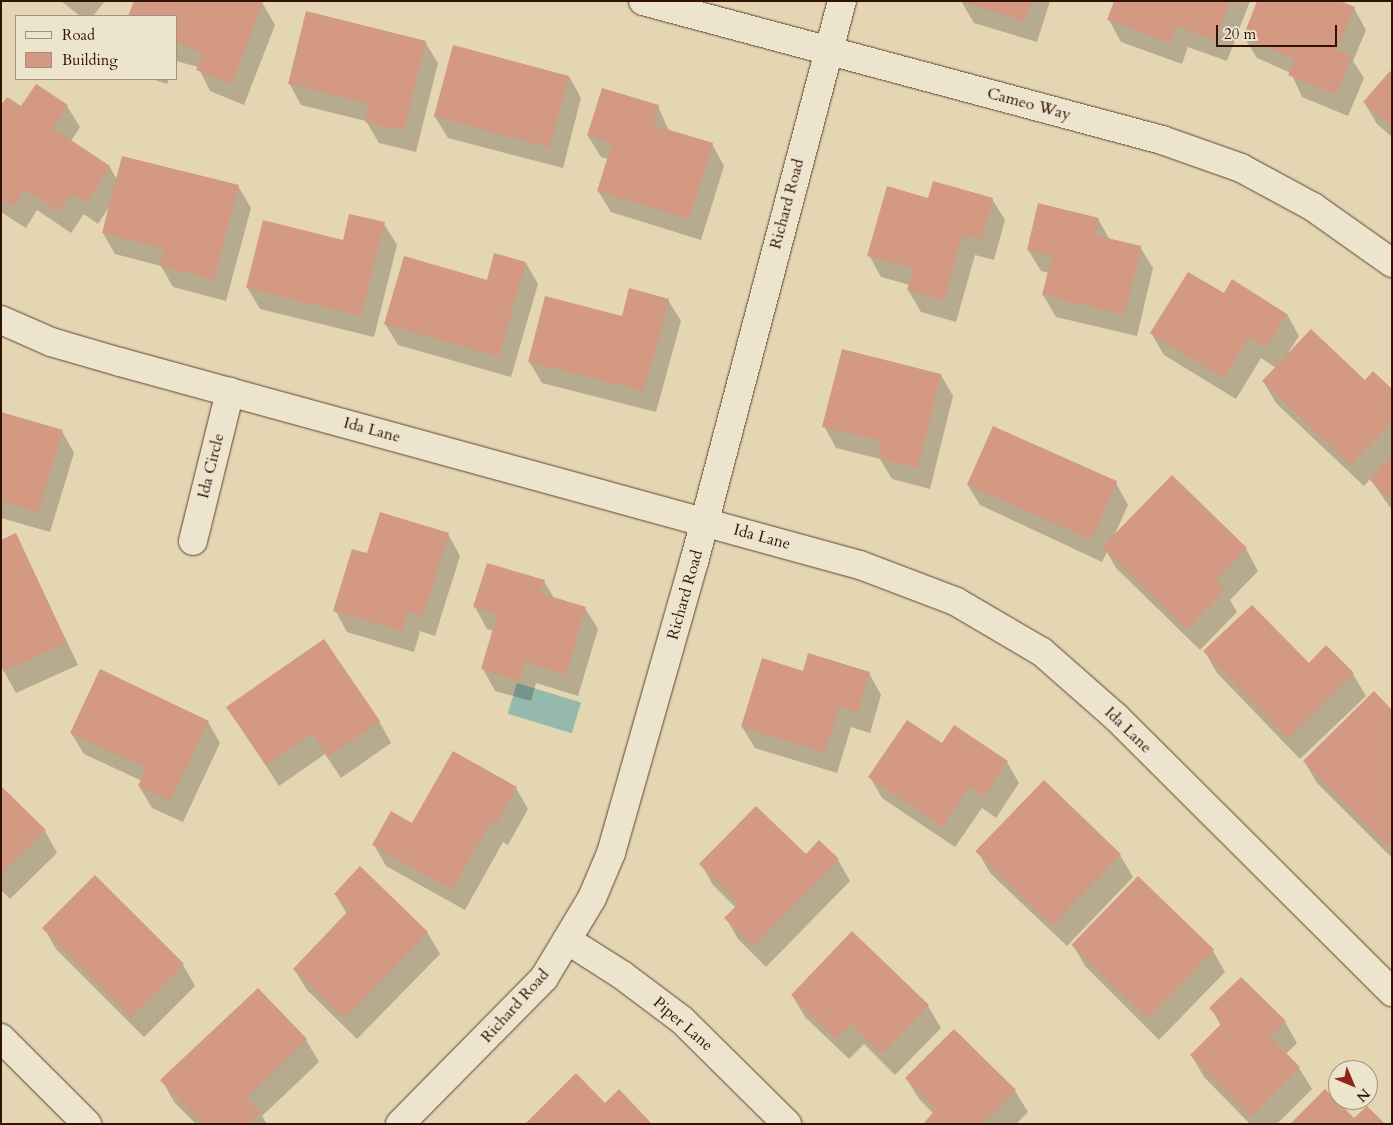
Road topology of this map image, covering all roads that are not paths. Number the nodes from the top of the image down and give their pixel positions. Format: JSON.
{"nodes":[{"id":1,"x":643,"y":1,"type":"edge"},
{"id":2,"x":842,"y":1,"type":"edge"},
{"id":3,"x":828,"y":50,"type":"junction"},
{"id":4,"x":1392,"y":263,"type":"edge"},
{"id":5,"x":1,"y":320,"type":"edge"},
{"id":6,"x":230,"y":391,"type":"junction"},
{"id":7,"x":705,"y":522,"type":"junction"},
{"id":8,"x":193,"y":541,"type":"dead end"},
{"id":9,"x":567,"y":940,"type":"junction"},
{"id":10,"x":1392,"y":992,"type":"edge"},
{"id":11,"x":1,"y":1038,"type":"edge"},
{"id":12,"x":87,"y":1124,"type":"edge"},
{"id":13,"x":400,"y":1124,"type":"edge"},
{"id":14,"x":787,"y":1124,"type":"edge"}],
"edges":[{"from":1,"to":3,"type":"street","name":"Cameo Way"},
{"from":2,"to":3,"type":"street","name":"Richard Road"},
{"from":3,"to":4,"type":"street","name":"Cameo Way"},
{"from":3,"to":7,"type":"street","name":"Richard Road"},
{"from":5,"to":6,"type":"street","name":"Ida Lane"},
{"from":6,"to":7,"type":"street","name":"Ida Lane"},
{"from":6,"to":8,"type":"street","name":"Ida Circle"},
{"from":7,"to":9,"type":"street","name":"Richard Road"},
{"from":7,"to":10,"type":"street","name":"Ida Lane"},
{"from":9,"to":13,"type":"street","name":"Richard Road"},
{"from":9,"to":14,"type":"street","name":"Piper Lane"},
{"from":11,"to":12,"type":"street"}]}
